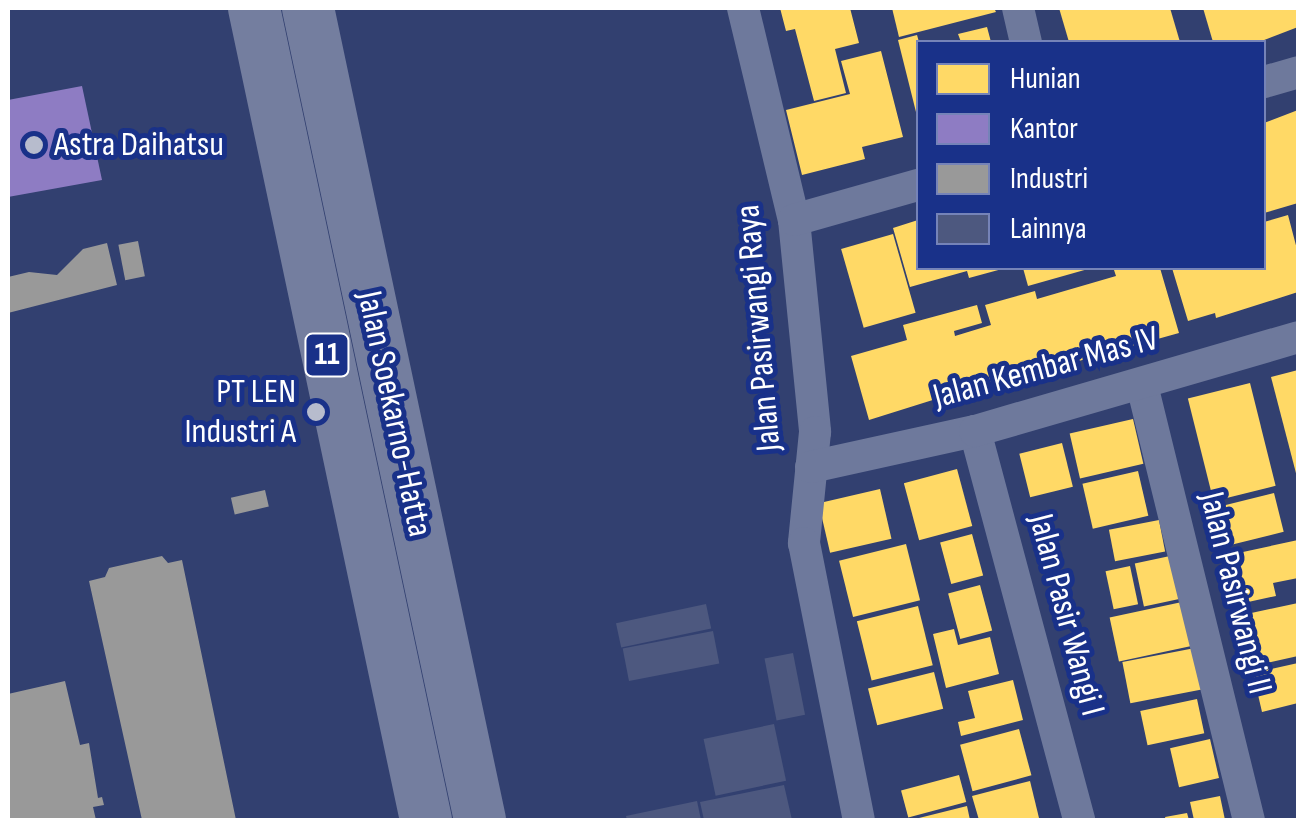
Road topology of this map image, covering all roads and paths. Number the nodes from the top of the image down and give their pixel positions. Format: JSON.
{"nodes":[{"id":1,"x":254,"y":8,"type":"edge"},
{"id":2,"x":308,"y":8,"type":"edge"},
{"id":3,"x":744,"y":8,"type":"edge"},
{"id":4,"x":1018,"y":8,"type":"edge"},
{"id":5,"x":1026,"y":40,"type":"edge"},
{"id":6,"x":1298,"y":72,"type":"edge"},
{"id":7,"x":1266,"y":81,"type":"edge"},
{"id":8,"x":916,"y":186,"type":"edge"},
{"id":9,"x":794,"y":220,"type":"junction"},
{"id":10,"x":1298,"y":337,"type":"edge"},
{"id":11,"x":1142,"y":384,"type":"junction"},
{"id":12,"x":976,"y":431,"type":"junction"},
{"id":13,"x":812,"y":466,"type":"junction"},
{"id":14,"x":452,"y":690,"type":"junction"},
{"id":15,"x":400,"y":702,"type":"junction"},
{"id":16,"x":426,"y":820,"type":"edge"},
{"id":17,"x":480,"y":820,"type":"edge"},
{"id":18,"x":859,"y":820,"type":"edge"},
{"id":19,"x":1079,"y":820,"type":"edge"},
{"id":20,"x":1249,"y":820,"type":"edge"}],
"edges":[{"from":1,"to":15,"type":"highway","name":"Jalan Soekarno-Hatta","number":"11"},
{"from":2,"to":14,"type":"highway","name":"Jalan Soekarno-Hatta","number":"11"},
{"from":3,"to":9,"type":"street","name":"Jalan Pasirwangi Raya"},
{"from":4,"to":5,"type":"street"},
{"from":6,"to":7,"type":"street"},
{"from":8,"to":9,"type":"street"},
{"from":9,"to":13,"type":"street","name":"Jalan Pasirwangi Raya"},
{"from":10,"to":11,"type":"street","name":"Jalan Kembar Mas IV"},
{"from":11,"to":12,"type":"street","name":"Jalan Kembar Mas IV"},
{"from":11,"to":20,"type":"street","name":"Jalan Pasirwangi II"},
{"from":12,"to":13,"type":"street","name":"Jalan Kembar Mas IV"},
{"from":12,"to":19,"type":"street","name":"Jalan Pasir Wangi I"},
{"from":13,"to":18,"type":"street","name":"Jalan Pasirwangi Raya"},
{"from":14,"to":15,"type":"highway"},
{"from":14,"to":17,"type":"highway","name":"Jalan Soekarno-Hatta","number":"11"},
{"from":15,"to":16,"type":"highway","name":"Jalan Soekarno-Hatta","number":"11"}]}
